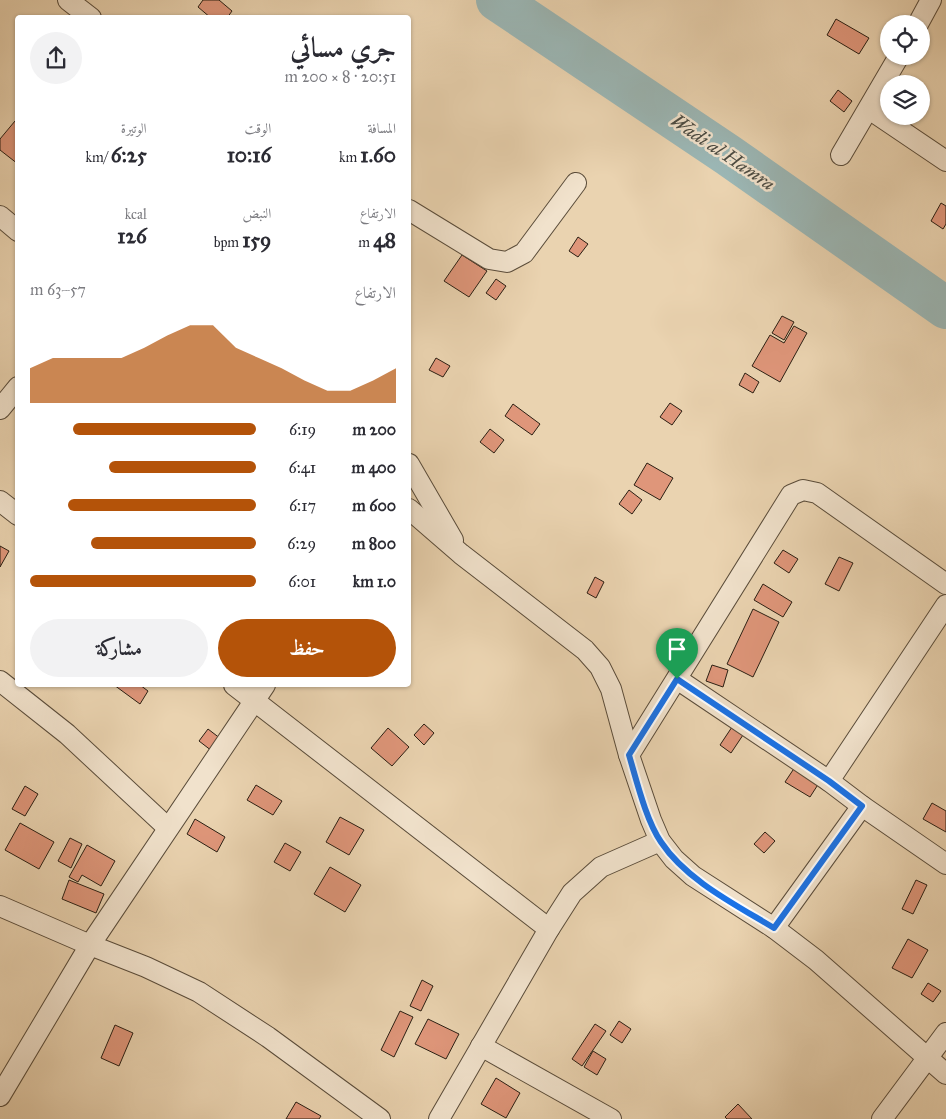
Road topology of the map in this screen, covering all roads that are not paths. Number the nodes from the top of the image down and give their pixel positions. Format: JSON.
{"nodes":[{"id":1,"x":68,"y":0,"type":"edge"},
{"id":2,"x":931,"y":0,"type":"edge"},
{"id":3,"x":87,"y":15,"type":"edge"},
{"id":4,"x":923,"y":15,"type":"edge"},
{"id":5,"x":894,"y":65,"type":"edge"},
{"id":6,"x":869,"y":109,"type":"junction"},
{"id":7,"x":841,"y":155,"type":"dead end"},
{"id":8,"x":946,"y":161,"type":"edge"},
{"id":9,"x":576,"y":183,"type":"dead end"},
{"id":10,"x":411,"y":211,"type":"edge"},
{"id":11,"x":0,"y":216,"type":"edge"},
{"id":12,"x":15,"y":228,"type":"edge"},
{"id":13,"x":15,"y":391,"type":"edge"},
{"id":14,"x":0,"y":409,"type":"edge"},
{"id":15,"x":411,"y":467,"type":"edge"},
{"id":16,"x":0,"y":502,"type":"edge"},
{"id":17,"x":411,"y":511,"type":"edge"},
{"id":18,"x":15,"y":513,"type":"edge"},
{"id":19,"x":462,"y":554,"type":"junction"},
{"id":20,"x":946,"y":584,"type":"edge"},
{"id":21,"x":946,"y":605,"type":"edge"},
{"id":22,"x":677,"y":679,"type":"junction"},
{"id":23,"x":0,"y":681,"type":"edge"},
{"id":24,"x":240,"y":687,"type":"edge"},
{"id":25,"x":260,"y":693,"type":"edge"},
{"id":26,"x":629,"y":755,"type":"junction"},
{"id":27,"x":829,"y":781,"type":"junction"},
{"id":28,"x":862,"y":806,"type":"junction"},
{"id":29,"x":168,"y":828,"type":"junction"},
{"id":30,"x":660,"y":842,"type":"junction"},
{"id":31,"x":946,"y":864,"type":"edge"},
{"id":32,"x":0,"y":906,"type":"edge"},
{"id":33,"x":774,"y":928,"type":"junction"},
{"id":34,"x":549,"y":929,"type":"junction"},
{"id":35,"x":90,"y":945,"type":"junction"},
{"id":36,"x":946,"y":1033,"type":"edge"},
{"id":37,"x":481,"y":1046,"type":"junction"},
{"id":38,"x":928,"y":1058,"type":"junction"},
{"id":39,"x":946,"y":1074,"type":"edge"},
{"id":40,"x":0,"y":1096,"type":"edge"},
{"id":41,"x":380,"y":1119,"type":"edge"},
{"id":42,"x":439,"y":1119,"type":"edge"},
{"id":43,"x":611,"y":1119,"type":"edge"},
{"id":44,"x":882,"y":1119,"type":"edge"}],
"edges":[{"from":1,"to":3,"type":"street"},
{"from":2,"to":4,"type":"street"},
{"from":5,"to":6,"type":"street"},
{"from":6,"to":7,"type":"street"},
{"from":6,"to":8,"type":"street"},
{"from":9,"to":10,"type":"street"},
{"from":11,"to":12,"type":"street"},
{"from":13,"to":14,"type":"street"},
{"from":15,"to":19,"type":"street"},
{"from":16,"to":18,"type":"street"},
{"from":17,"to":19,"type":"street"},
{"from":19,"to":26,"type":"street"},
{"from":20,"to":22,"type":"street"},
{"from":21,"to":27,"type":"street"},
{"from":22,"to":26,"type":"street"},
{"from":22,"to":27,"type":"street"},
{"from":23,"to":29,"type":"street"},
{"from":24,"to":25,"type":"street"},
{"from":25,"to":29,"type":"street"},
{"from":25,"to":34,"type":"street"},
{"from":26,"to":30,"type":"street"},
{"from":27,"to":28,"type":"street"},
{"from":28,"to":31,"type":"street"},
{"from":28,"to":33,"type":"street"},
{"from":29,"to":35,"type":"street"},
{"from":30,"to":33,"type":"street"},
{"from":30,"to":34,"type":"street"},
{"from":32,"to":35,"type":"street"},
{"from":33,"to":38,"type":"street"},
{"from":34,"to":37,"type":"street"},
{"from":35,"to":40,"type":"street"},
{"from":35,"to":41,"type":"street"},
{"from":36,"to":38,"type":"street"},
{"from":37,"to":42,"type":"street"},
{"from":37,"to":43,"type":"street"},
{"from":38,"to":39,"type":"street"},
{"from":38,"to":44,"type":"street"}]}
